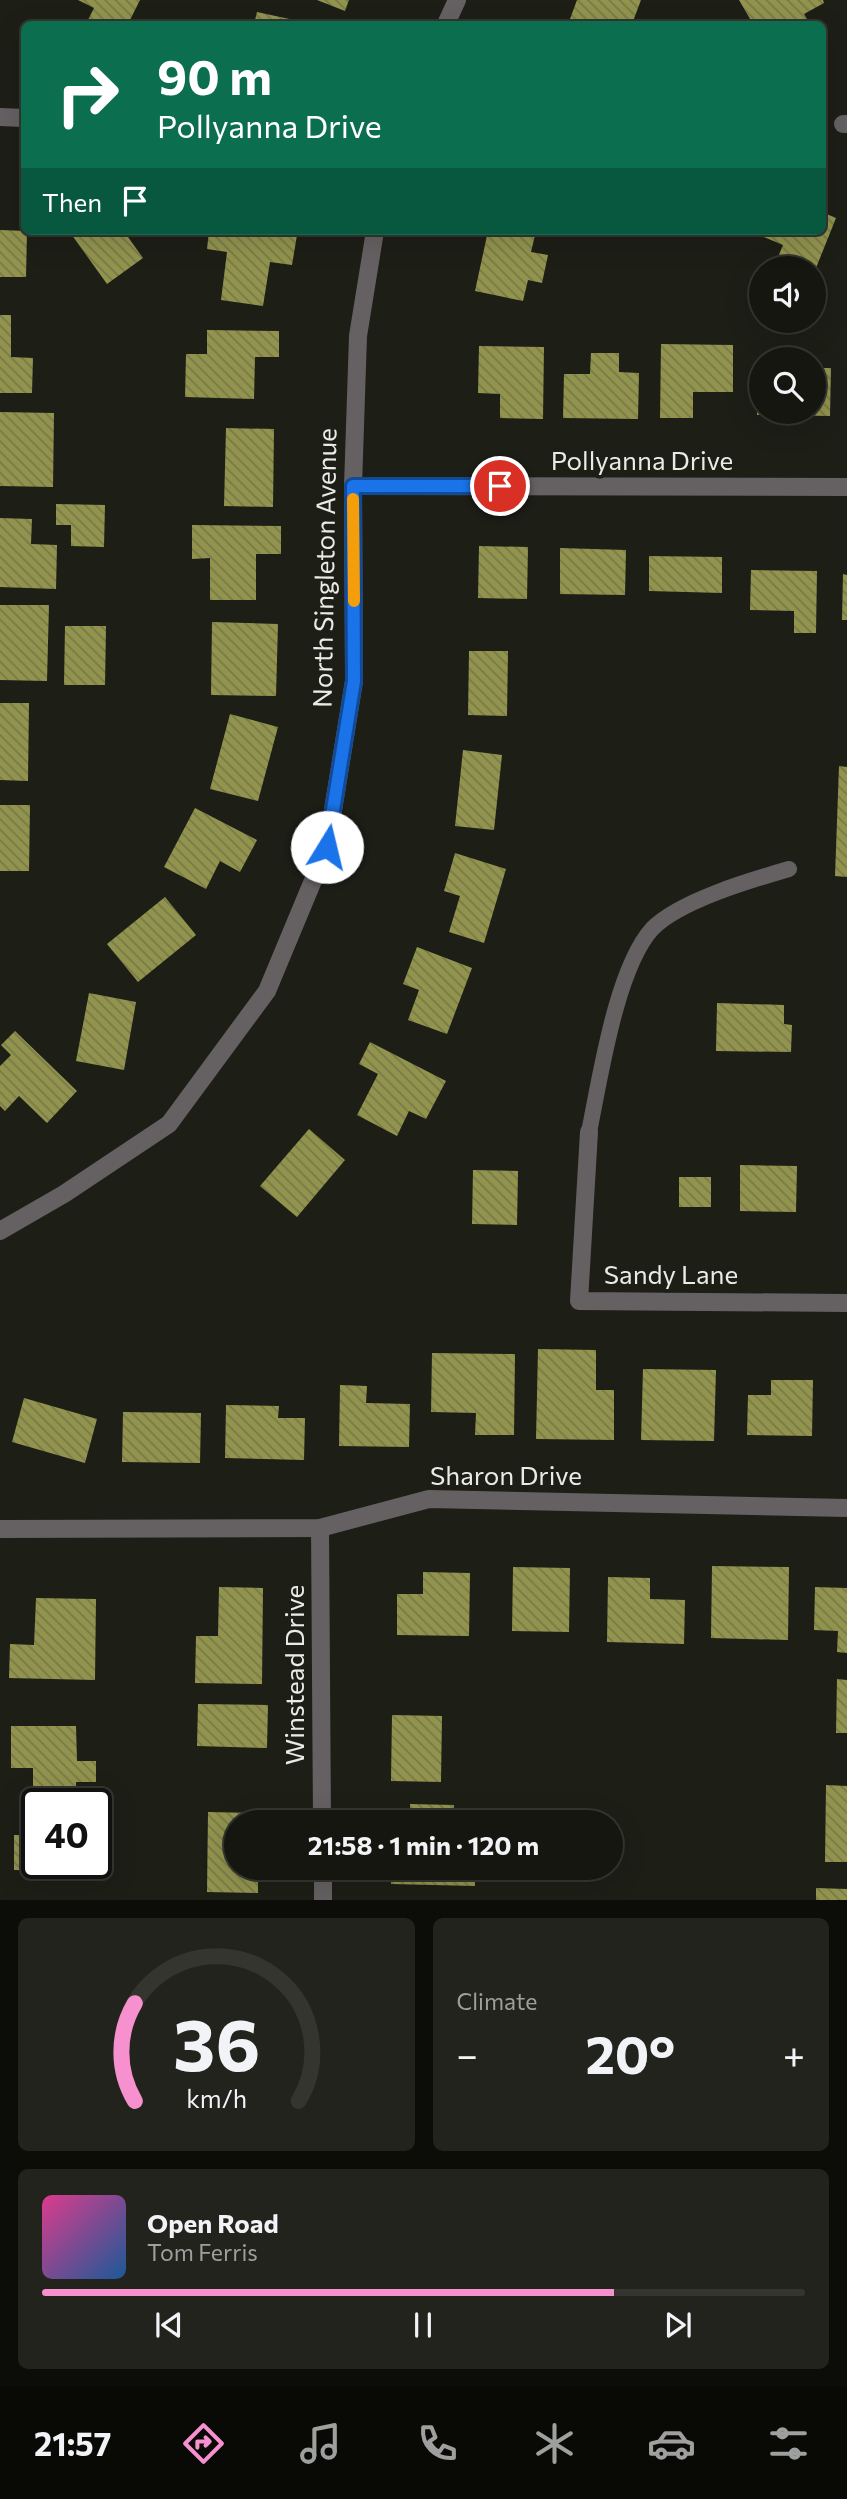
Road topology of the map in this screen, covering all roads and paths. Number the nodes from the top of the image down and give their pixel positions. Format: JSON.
{"nodes":[{"id":1,"x":457,"y":0,"type":"edge"},
{"id":2,"x":447,"y":21,"type":"edge"},
{"id":3,"x":0,"y":117,"type":"edge"},
{"id":4,"x":21,"y":118,"type":"edge"},
{"id":5,"x":374,"y":235,"type":"edge"},
{"id":6,"x":353,"y":486,"type":"junction"},
{"id":7,"x":847,"y":487,"type":"edge"},
{"id":8,"x":789,"y":869,"type":"dead end"},
{"id":9,"x":589,"y":1132,"type":"joint"},
{"id":10,"x":0,"y":1231,"type":"edge"},
{"id":11,"x":847,"y":1303,"type":"edge"},
{"id":12,"x":847,"y":1508,"type":"edge"},
{"id":13,"x":320,"y":1528,"type":"junction"},
{"id":14,"x":0,"y":1529,"type":"edge"},
{"id":15,"x":323,"y":1810,"type":"edge"},
{"id":16,"x":323,"y":1880,"type":"edge"},
{"id":17,"x":323,"y":1900,"type":"edge"}],
"edges":[{"from":1,"to":2,"type":"street"},
{"from":3,"to":4,"type":"street"},
{"from":5,"to":6,"type":"street","name":"North Singleton Avenue"},
{"from":6,"to":7,"type":"street","name":"Pollyanna Drive"},
{"from":6,"to":10,"type":"street","name":"North Singleton Avenue"},
{"from":8,"to":9,"type":"lane"},
{"from":9,"to":11,"type":"street","name":"Sandy Lane"},
{"from":12,"to":13,"type":"street","name":"Sharon Drive"},
{"from":13,"to":14,"type":"street","name":"Sharon Drive"},
{"from":13,"to":15,"type":"street","name":"Winstead Drive"},
{"from":16,"to":17,"type":"street"}]}
